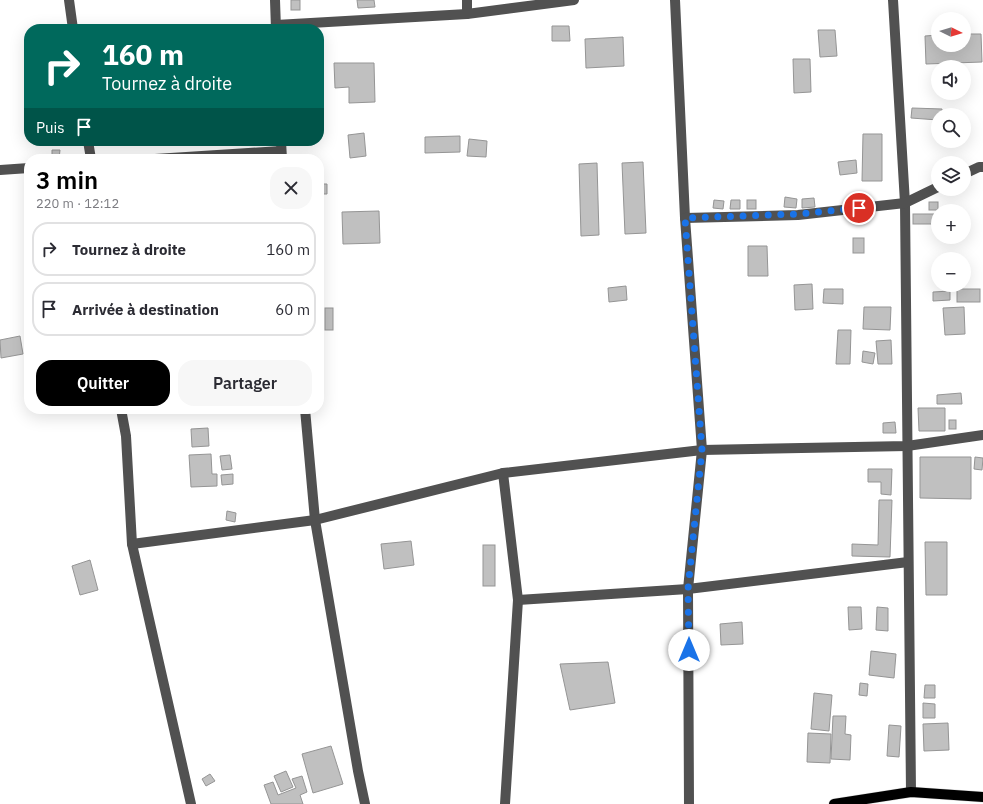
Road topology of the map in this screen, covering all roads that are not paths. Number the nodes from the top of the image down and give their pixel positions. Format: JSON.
{"nodes":[{"id":1,"x":68,"y":0,"type":"edge"},
{"id":2,"x":275,"y":0,"type":"edge"},
{"id":3,"x":467,"y":0,"type":"edge"},
{"id":4,"x":574,"y":0,"type":"edge"},
{"id":5,"x":675,"y":0,"type":"edge"},
{"id":6,"x":893,"y":0,"type":"edge"},
{"id":7,"x":467,"y":14,"type":"junction"},
{"id":8,"x":72,"y":24,"type":"edge"},
{"id":9,"x":276,"y":24,"type":"edge"},
{"id":10,"x":320,"y":24,"type":"edge"},
{"id":11,"x":281,"y":150,"type":"edge"},
{"id":12,"x":225,"y":154,"type":"edge"},
{"id":13,"x":983,"y":167,"type":"edge"},
{"id":14,"x":24,"y":168,"type":"edge"},
{"id":15,"x":0,"y":170,"type":"edge"},
{"id":16,"x":971,"y":171,"type":"edge"},
{"id":17,"x":931,"y":190,"type":"edge"},
{"id":18,"x":905,"y":203,"type":"junction"},
{"id":19,"x":685,"y":218,"type":"junction"},
{"id":20,"x":122,"y":414,"type":"edge"},
{"id":21,"x":305,"y":414,"type":"edge"},
{"id":22,"x":983,"y":435,"type":"edge"},
{"id":23,"x":907,"y":446,"type":"junction"},
{"id":24,"x":702,"y":450,"type":"junction"},
{"id":25,"x":503,"y":473,"type":"junction"},
{"id":26,"x":315,"y":520,"type":"junction"},
{"id":27,"x":132,"y":544,"type":"junction"},
{"id":28,"x":908,"y":562,"type":"junction"},
{"id":29,"x":688,"y":589,"type":"junction"},
{"id":30,"x":518,"y":600,"type":"junction"},
{"id":31,"x":911,"y":792,"type":"junction"},
{"id":32,"x":983,"y":797,"type":"edge"},
{"id":33,"x":191,"y":804,"type":"edge"},
{"id":34,"x":366,"y":804,"type":"edge"},
{"id":35,"x":505,"y":804,"type":"edge"},
{"id":36,"x":689,"y":804,"type":"edge"},
{"id":37,"x":834,"y":804,"type":"edge"}],
"edges":[{"from":1,"to":8,"type":"street"},
{"from":2,"to":9,"type":"street"},
{"from":3,"to":7,"type":"street"},
{"from":4,"to":7,"type":"street"},
{"from":5,"to":19,"type":"street"},
{"from":6,"to":18,"type":"street"},
{"from":7,"to":10,"type":"street"},
{"from":11,"to":12,"type":"street"},
{"from":13,"to":16,"type":"street"},
{"from":14,"to":15,"type":"street"},
{"from":17,"to":18,"type":"street"},
{"from":18,"to":19,"type":"street"},
{"from":18,"to":23,"type":"street"},
{"from":19,"to":24,"type":"street"},
{"from":20,"to":27,"type":"street"},
{"from":21,"to":26,"type":"street"},
{"from":22,"to":23,"type":"street"},
{"from":23,"to":24,"type":"street"},
{"from":23,"to":28,"type":"street"},
{"from":24,"to":25,"type":"street"},
{"from":24,"to":29,"type":"street"},
{"from":25,"to":26,"type":"street"},
{"from":25,"to":30,"type":"street"},
{"from":26,"to":27,"type":"street"},
{"from":26,"to":34,"type":"street"},
{"from":27,"to":33,"type":"street"},
{"from":28,"to":29,"type":"street"},
{"from":28,"to":31,"type":"street"},
{"from":29,"to":30,"type":"street"},
{"from":29,"to":36,"type":"street"},
{"from":30,"to":35,"type":"street"},
{"from":31,"to":32,"type":"main road"},
{"from":31,"to":37,"type":"main road"}]}
